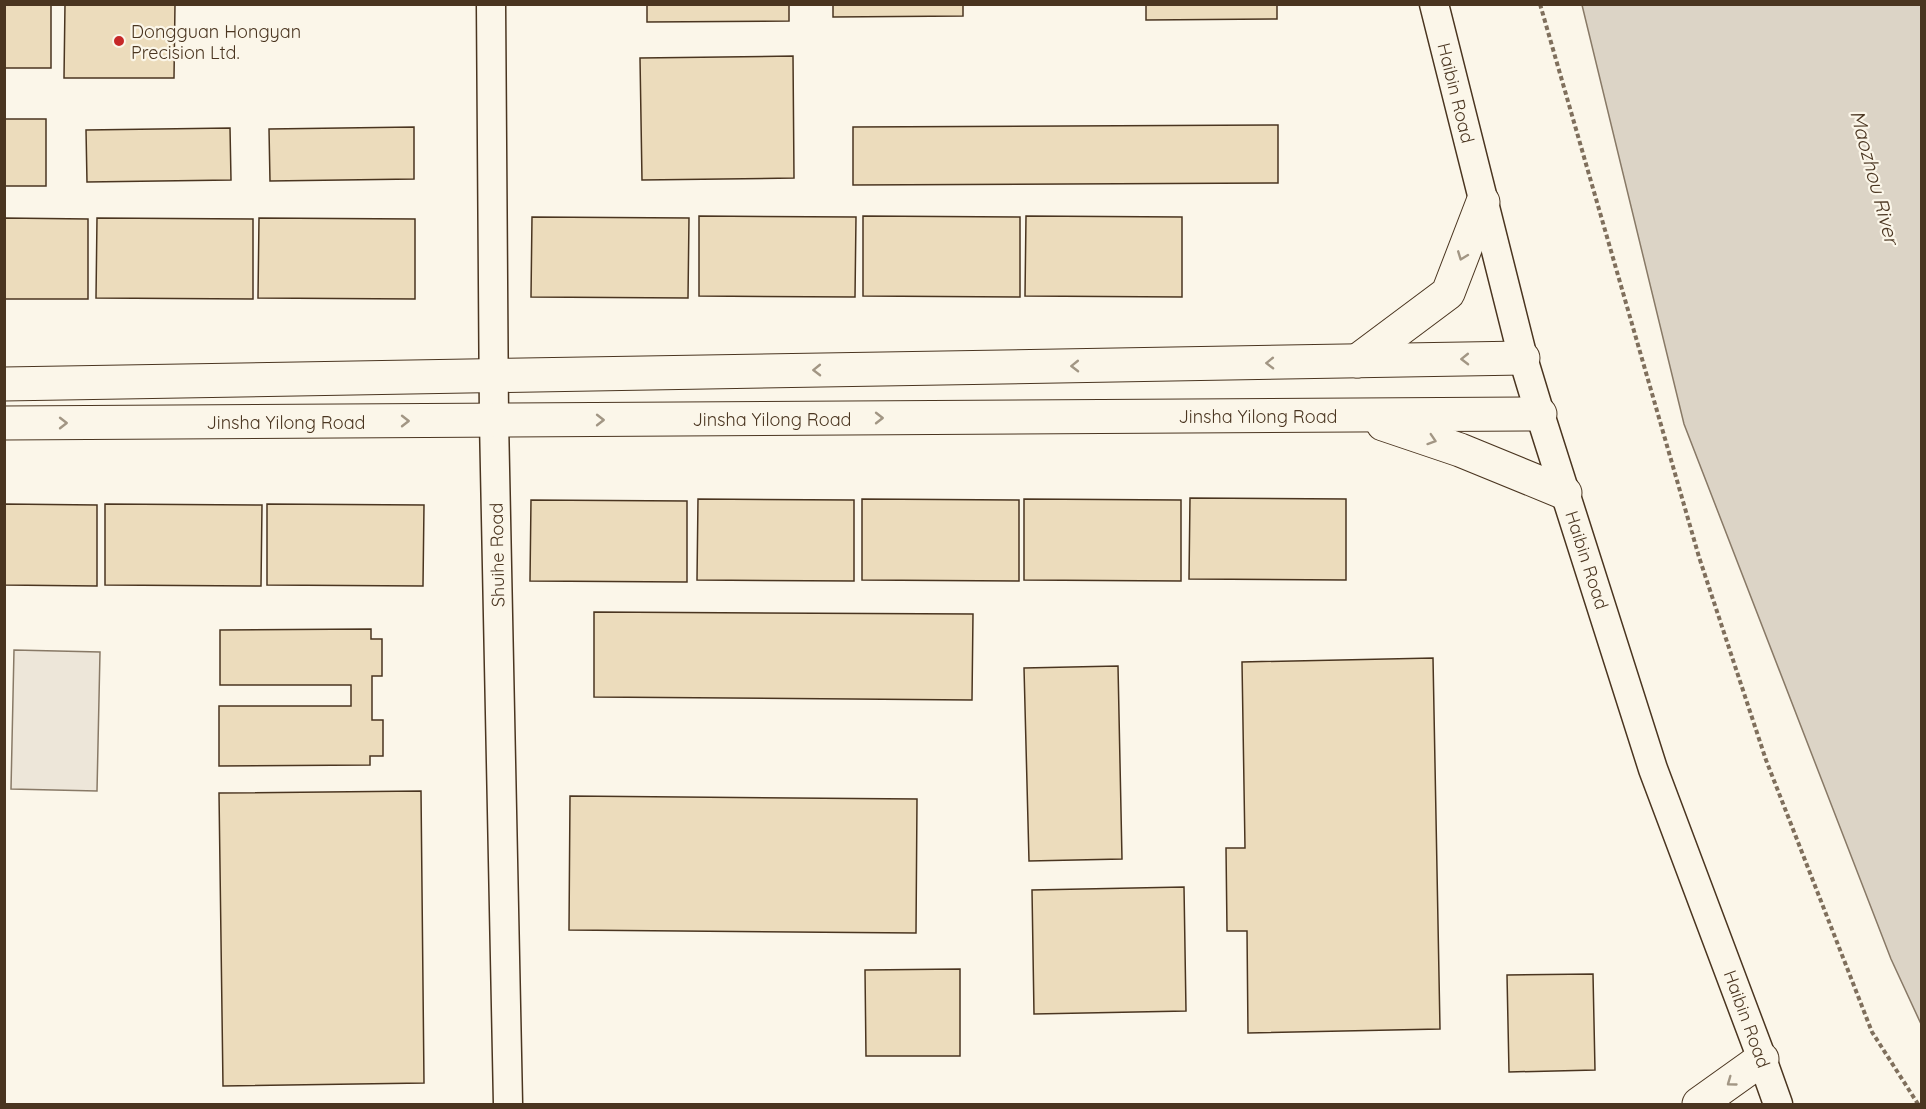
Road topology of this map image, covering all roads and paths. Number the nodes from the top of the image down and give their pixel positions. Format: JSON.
{"nodes":[{"id":1,"x":491,"y":4,"type":"edge"},
{"id":2,"x":1434,"y":4,"type":"edge"},
{"id":3,"x":1540,"y":4,"type":"edge"},
{"id":4,"x":1483,"y":202,"type":"junction"},
{"id":5,"x":1523,"y":358,"type":"junction"},
{"id":6,"x":1357,"y":361,"type":"junction"},
{"id":7,"x":494,"y":376,"type":"junction"},
{"id":8,"x":4,"y":384,"type":"edge"},
{"id":9,"x":1540,"y":414,"type":"junction"},
{"id":10,"x":1356,"y":416,"type":"junction"},
{"id":11,"x":494,"y":420,"type":"junction"},
{"id":12,"x":4,"y":423,"type":"edge"},
{"id":13,"x":1565,"y":493,"type":"junction"},
{"id":14,"x":1762,"y":1059,"type":"junction"},
{"id":15,"x":508,"y":1104,"type":"edge"},
{"id":16,"x":1699,"y":1104,"type":"edge"},
{"id":17,"x":1778,"y":1104,"type":"edge"},
{"id":18,"x":1918,"y":1104,"type":"edge"}],
"edges":[{"from":1,"to":7,"type":"street","name":"Shuihe Road"},
{"from":2,"to":4,"type":"street","name":"Haibin Road"},
{"from":3,"to":18,"type":"path"},
{"from":4,"to":5,"type":"street","name":"Haibin Road"},
{"from":4,"to":6,"type":"street","one_way":true},
{"from":5,"to":6,"type":"street","one_way":true},
{"from":5,"to":9,"type":"street","name":"Haibin Road"},
{"from":6,"to":7,"type":"street","one_way":true},
{"from":7,"to":8,"type":"street"},
{"from":7,"to":11,"type":"street","name":"Shuihe Road"},
{"from":9,"to":10,"type":"street","name":"Jinsha Yilong Road"},
{"from":9,"to":13,"type":"street","name":"Haibin Road"},
{"from":11,"to":10,"type":"street","name":"Jinsha Yilong Road","one_way":true},
{"from":10,"to":13,"type":"street","one_way":true},
{"from":12,"to":11,"type":"street","name":"Jinsha Yilong Road","one_way":true},
{"from":11,"to":15,"type":"street","name":"Shuihe Road"},
{"from":13,"to":14,"type":"street","name":"Haibin Road"},
{"from":14,"to":16,"type":"street","one_way":true},
{"from":14,"to":17,"type":"street","name":"Haibin Road"}]}
